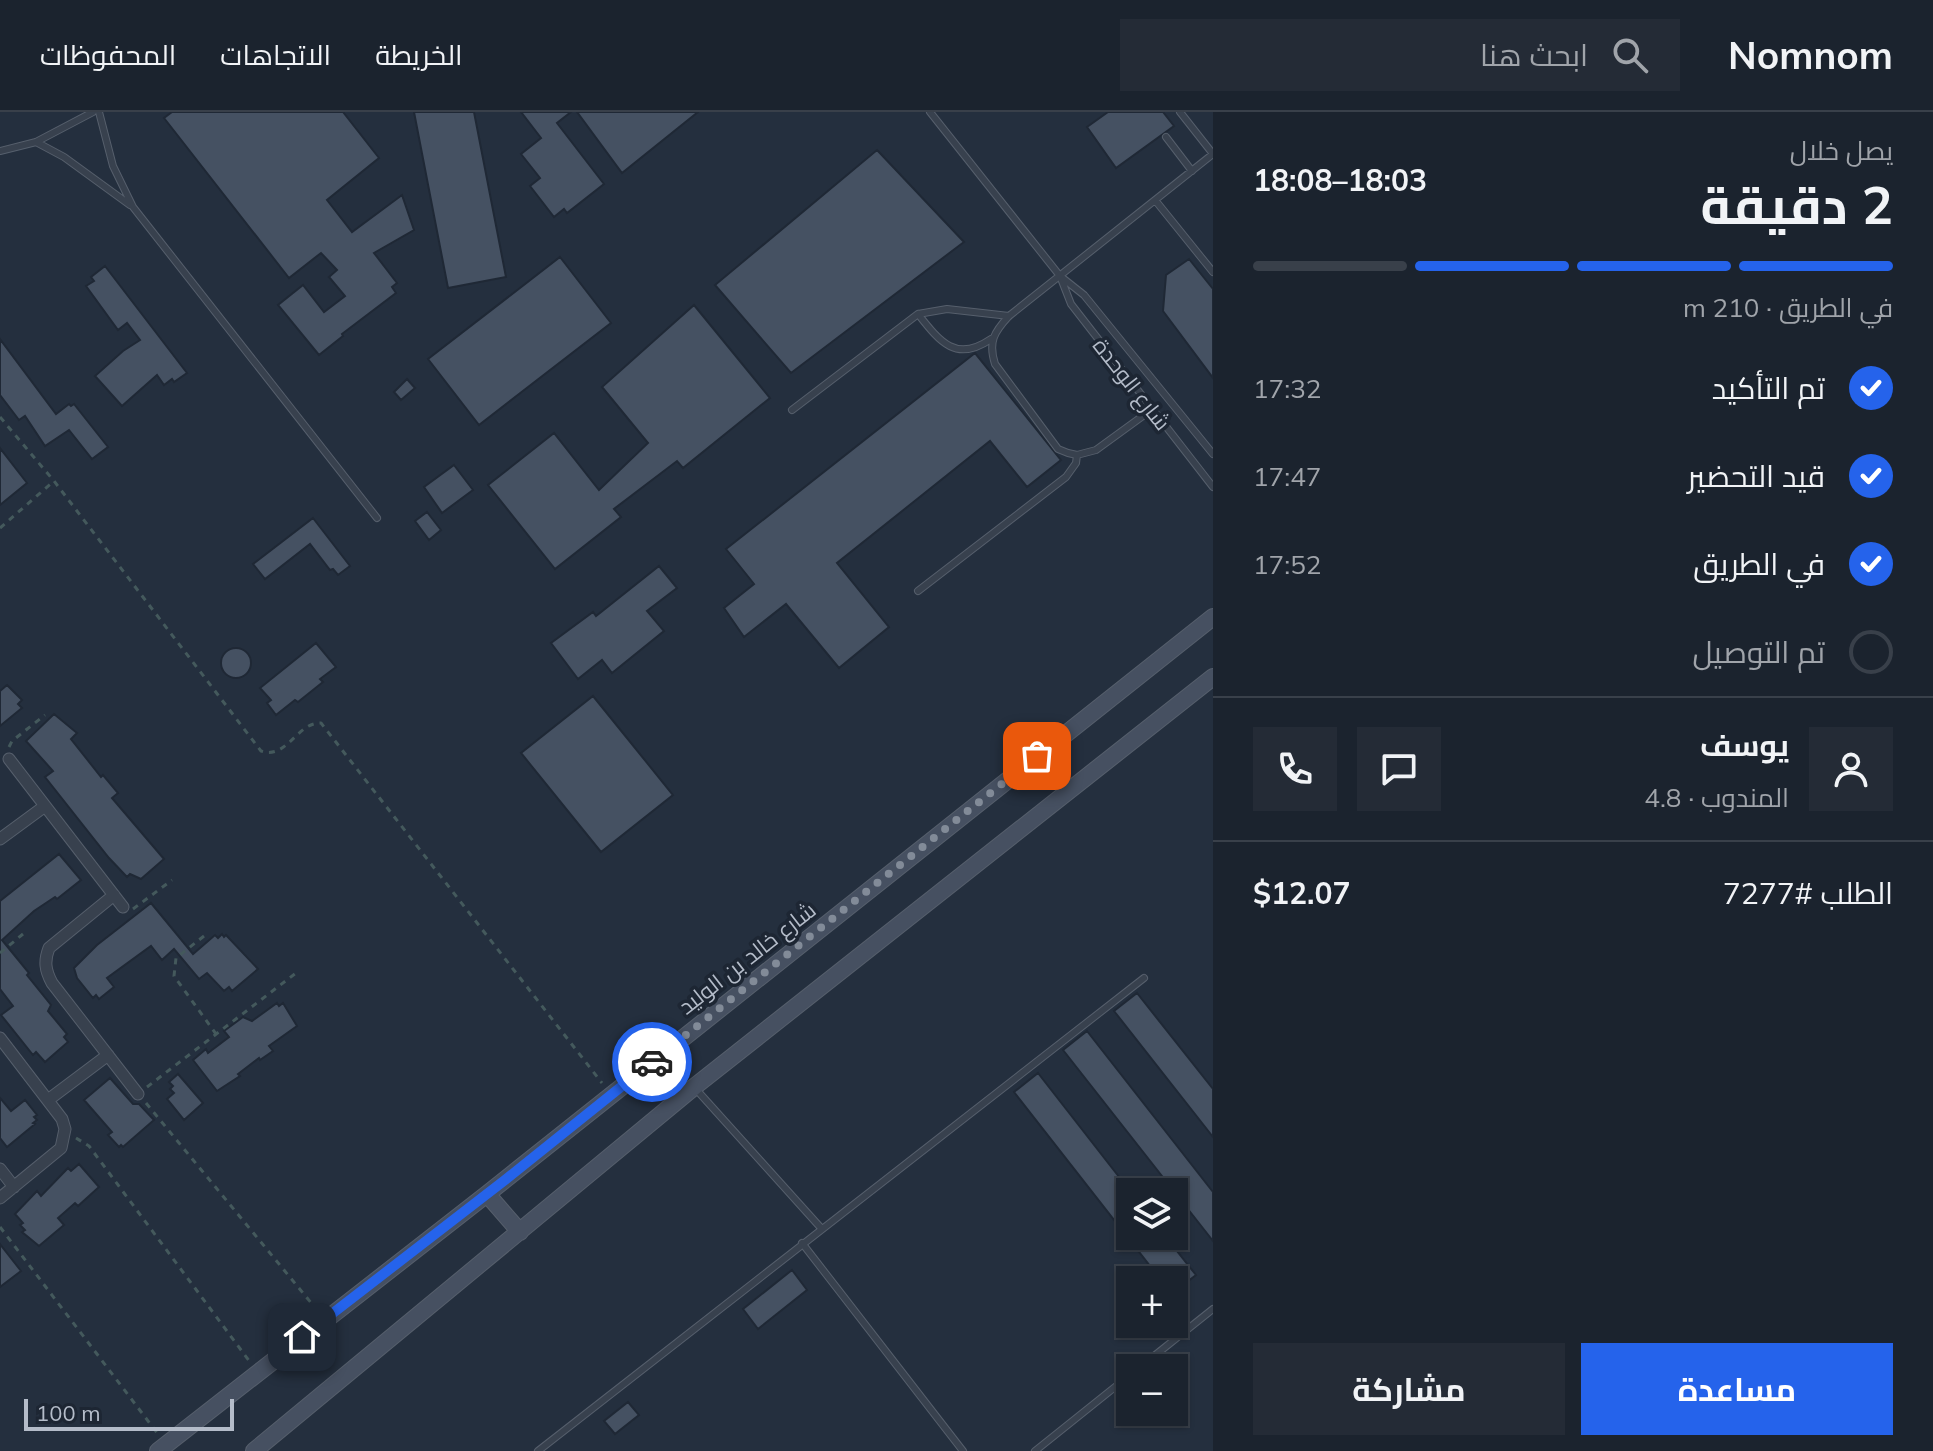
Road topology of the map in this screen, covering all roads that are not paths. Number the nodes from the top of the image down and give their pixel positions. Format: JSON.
{"nodes":[{"id":1,"x":93,"y":112,"type":"edge"},
{"id":2,"x":99,"y":112,"type":"edge"},
{"id":3,"x":930,"y":112,"type":"edge"},
{"id":4,"x":1180,"y":112,"type":"edge"},
{"id":5,"x":1166,"y":137,"type":"dead end"},
{"id":6,"x":36,"y":142,"type":"junction"},
{"id":7,"x":0,"y":151,"type":"edge"},
{"id":8,"x":1213,"y":154,"type":"edge"},
{"id":9,"x":1192,"y":171,"type":"junction"},
{"id":10,"x":1155,"y":200,"type":"junction"},
{"id":11,"x":133,"y":207,"type":"junction"},
{"id":12,"x":1213,"y":272,"type":"edge"},
{"id":13,"x":1060,"y":276,"type":"junction"},
{"id":14,"x":918,"y":314,"type":"junction"},
{"id":15,"x":1009,"y":316,"type":"junction"},
{"id":16,"x":991,"y":339,"type":"junction"},
{"id":17,"x":792,"y":410,"type":"dead end"},
{"id":18,"x":1151,"y":410,"type":"junction"},
{"id":19,"x":1213,"y":454,"type":"edge"},
{"id":20,"x":1077,"y":455,"type":"junction"},
{"id":21,"x":1213,"y":487,"type":"edge"},
{"id":22,"x":377,"y":518,"type":"dead end"},
{"id":23,"x":918,"y":591,"type":"dead end"},
{"id":24,"x":1213,"y":617,"type":"edge"},
{"id":25,"x":1213,"y":677,"type":"edge"},
{"id":26,"x":9,"y":759,"type":"road end"},
{"id":27,"x":45,"y":806,"type":"junction"},
{"id":28,"x":0,"y":839,"type":"edge"},
{"id":29,"x":114,"y":895,"type":"junction"},
{"id":30,"x":123,"y":907,"type":"road end"},
{"id":31,"x":1144,"y":978,"type":"dead end"},
{"id":32,"x":0,"y":1038,"type":"edge"},
{"id":33,"x":108,"y":1055,"type":"junction"},
{"id":34,"x":694,"y":1087,"type":"junction"},
{"id":35,"x":138,"y":1094,"type":"road end"},
{"id":36,"x":48,"y":1100,"type":"junction"},
{"id":37,"x":0,"y":1169,"type":"edge"},
{"id":38,"x":14,"y":1187,"type":"junction"},
{"id":39,"x":487,"y":1194,"type":"junction"},
{"id":40,"x":0,"y":1198,"type":"edge"},
{"id":41,"x":821,"y":1228,"type":"junction"},
{"id":42,"x":520,"y":1232,"type":"junction"},
{"id":43,"x":802,"y":1243,"type":"junction"},
{"id":44,"x":1213,"y":1309,"type":"edge"},
{"id":45,"x":1157,"y":1354,"type":"edge"},
{"id":46,"x":1116,"y":1386,"type":"edge"},
{"id":47,"x":162,"y":1448,"type":"edge"},
{"id":48,"x":254,"y":1451,"type":"edge"},
{"id":49,"x":538,"y":1451,"type":"edge"},
{"id":50,"x":963,"y":1451,"type":"edge"},
{"id":51,"x":1035,"y":1451,"type":"edge"}],
"edges":[{"from":1,"to":6,"type":"lane"},
{"from":2,"to":11,"type":"lane"},
{"from":3,"to":13,"type":"lane","name":"شارع الوحدة"},
{"from":4,"to":8,"type":"lane"},
{"from":5,"to":9,"type":"lane"},
{"from":6,"to":7,"type":"lane"},
{"from":6,"to":11,"type":"lane"},
{"from":8,"to":9,"type":"lane"},
{"from":9,"to":10,"type":"lane"},
{"from":10,"to":12,"type":"lane"},
{"from":10,"to":13,"type":"lane"},
{"from":11,"to":22,"type":"lane"},
{"from":13,"to":15,"type":"lane"},
{"from":13,"to":18,"type":"lane","name":"شارع الوحدة"},
{"from":13,"to":19,"type":"lane","name":"شارع الوحدة"},
{"from":14,"to":15,"type":"lane"},
{"from":14,"to":16,"type":"lane"},
{"from":14,"to":17,"type":"lane"},
{"from":15,"to":16,"type":"lane"},
{"from":16,"to":20,"type":"lane"},
{"from":18,"to":20,"type":"lane"},
{"from":18,"to":21,"type":"lane","name":"شارع الوحدة"},
{"from":20,"to":23,"type":"lane"},
{"from":24,"to":39,"type":"main road","name":"شارع خالد بن الوليد"},
{"from":25,"to":34,"type":"main road"},
{"from":26,"to":27,"type":"street"},
{"from":27,"to":28,"type":"street"},
{"from":27,"to":29,"type":"street"},
{"from":29,"to":30,"type":"street"},
{"from":29,"to":33,"type":"street"},
{"from":31,"to":41,"type":"lane"},
{"from":32,"to":36,"type":"street"},
{"from":33,"to":35,"type":"street"},
{"from":33,"to":36,"type":"street"},
{"from":34,"to":41,"type":"lane"},
{"from":34,"to":42,"type":"main road"},
{"from":36,"to":38,"type":"street"},
{"from":37,"to":38,"type":"street"},
{"from":38,"to":40,"type":"street"},
{"from":39,"to":42,"type":"main road"},
{"from":39,"to":47,"type":"main road","name":"شارع خالد بن الوليد"},
{"from":41,"to":43,"type":"lane"},
{"from":42,"to":48,"type":"main road"},
{"from":43,"to":49,"type":"lane"},
{"from":43,"to":50,"type":"lane"},
{"from":44,"to":45,"type":"lane"},
{"from":46,"to":51,"type":"lane"}]}
